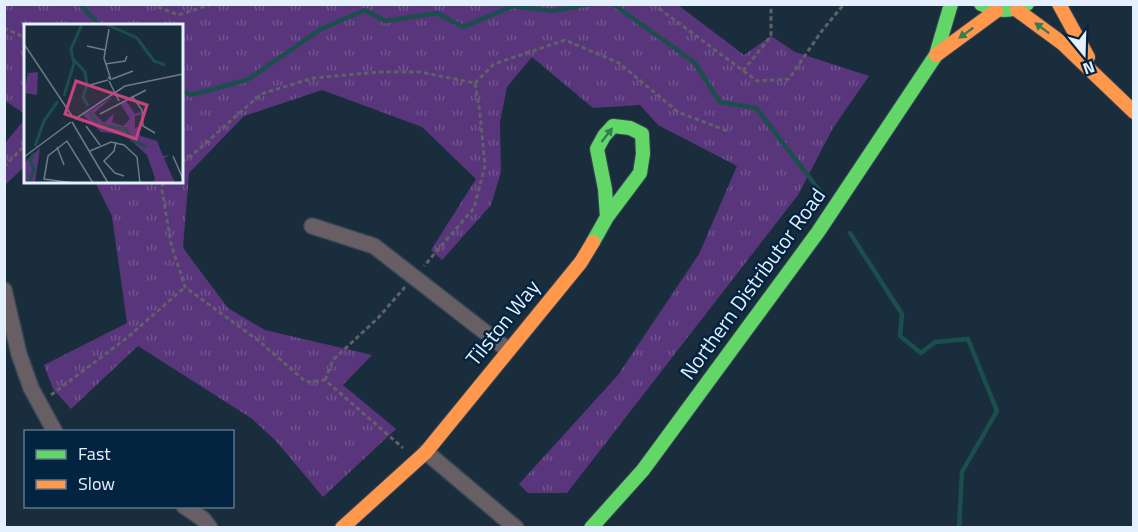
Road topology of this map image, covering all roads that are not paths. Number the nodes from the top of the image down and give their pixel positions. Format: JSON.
{"nodes":[{"id":1,"x":951,"y":4,"type":"edge"},
{"id":2,"x":981,"y":4,"type":"edge"},
{"id":3,"x":1059,"y":4,"type":"edge"},
{"id":4,"x":1022,"y":7,"type":"edge"},
{"id":5,"x":996,"y":11,"type":"junction"},
{"id":6,"x":936,"y":55,"type":"junction"},
{"id":7,"x":1097,"y":75,"type":"junction"},
{"id":8,"x":1134,"y":112,"type":"edge"},
{"id":9,"x":607,"y":217,"type":"junction"},
{"id":10,"x":312,"y":226,"type":"dead end"},
{"id":11,"x":4,"y":290,"type":"edge"},
{"id":12,"x":508,"y":351,"type":"junction"},
{"id":13,"x":54,"y":430,"type":"edge"},
{"id":14,"x":421,"y":456,"type":"junction"},
{"id":15,"x":186,"y":508,"type":"edge"},
{"id":16,"x":210,"y":528,"type":"edge"},
{"id":17,"x":342,"y":528,"type":"edge"},
{"id":18,"x":516,"y":528,"type":"edge"},
{"id":19,"x":591,"y":528,"type":"edge"}],
"edges":[{"from":1,"to":6,"type":"main road","name":"Northern Distributor Road"},
{"from":2,"to":5,"type":"main road"},
{"from":3,"to":7,"type":"main road"},
{"from":4,"to":5,"type":"main road"},
{"from":7,"to":4,"type":"main road","one_way":true},
{"from":5,"to":6,"type":"main road","name":"Northern Distributor Road","one_way":true},
{"from":6,"to":19,"type":"main road","name":"Northern Distributor Road"},
{"from":7,"to":8,"type":"main road"},
{"from":9,"to":9,"type":"main road","name":"Tilston Way","one_way":true},
{"from":9,"to":12,"type":"main road","name":"Tilston Way"},
{"from":10,"to":12,"type":"street"},
{"from":11,"to":13,"type":"street"},
{"from":12,"to":14,"type":"main road","name":"Tilston Way"},
{"from":14,"to":17,"type":"main road","name":"Tilston Way"},
{"from":14,"to":18,"type":"street"},
{"from":15,"to":16,"type":"street"}]}
